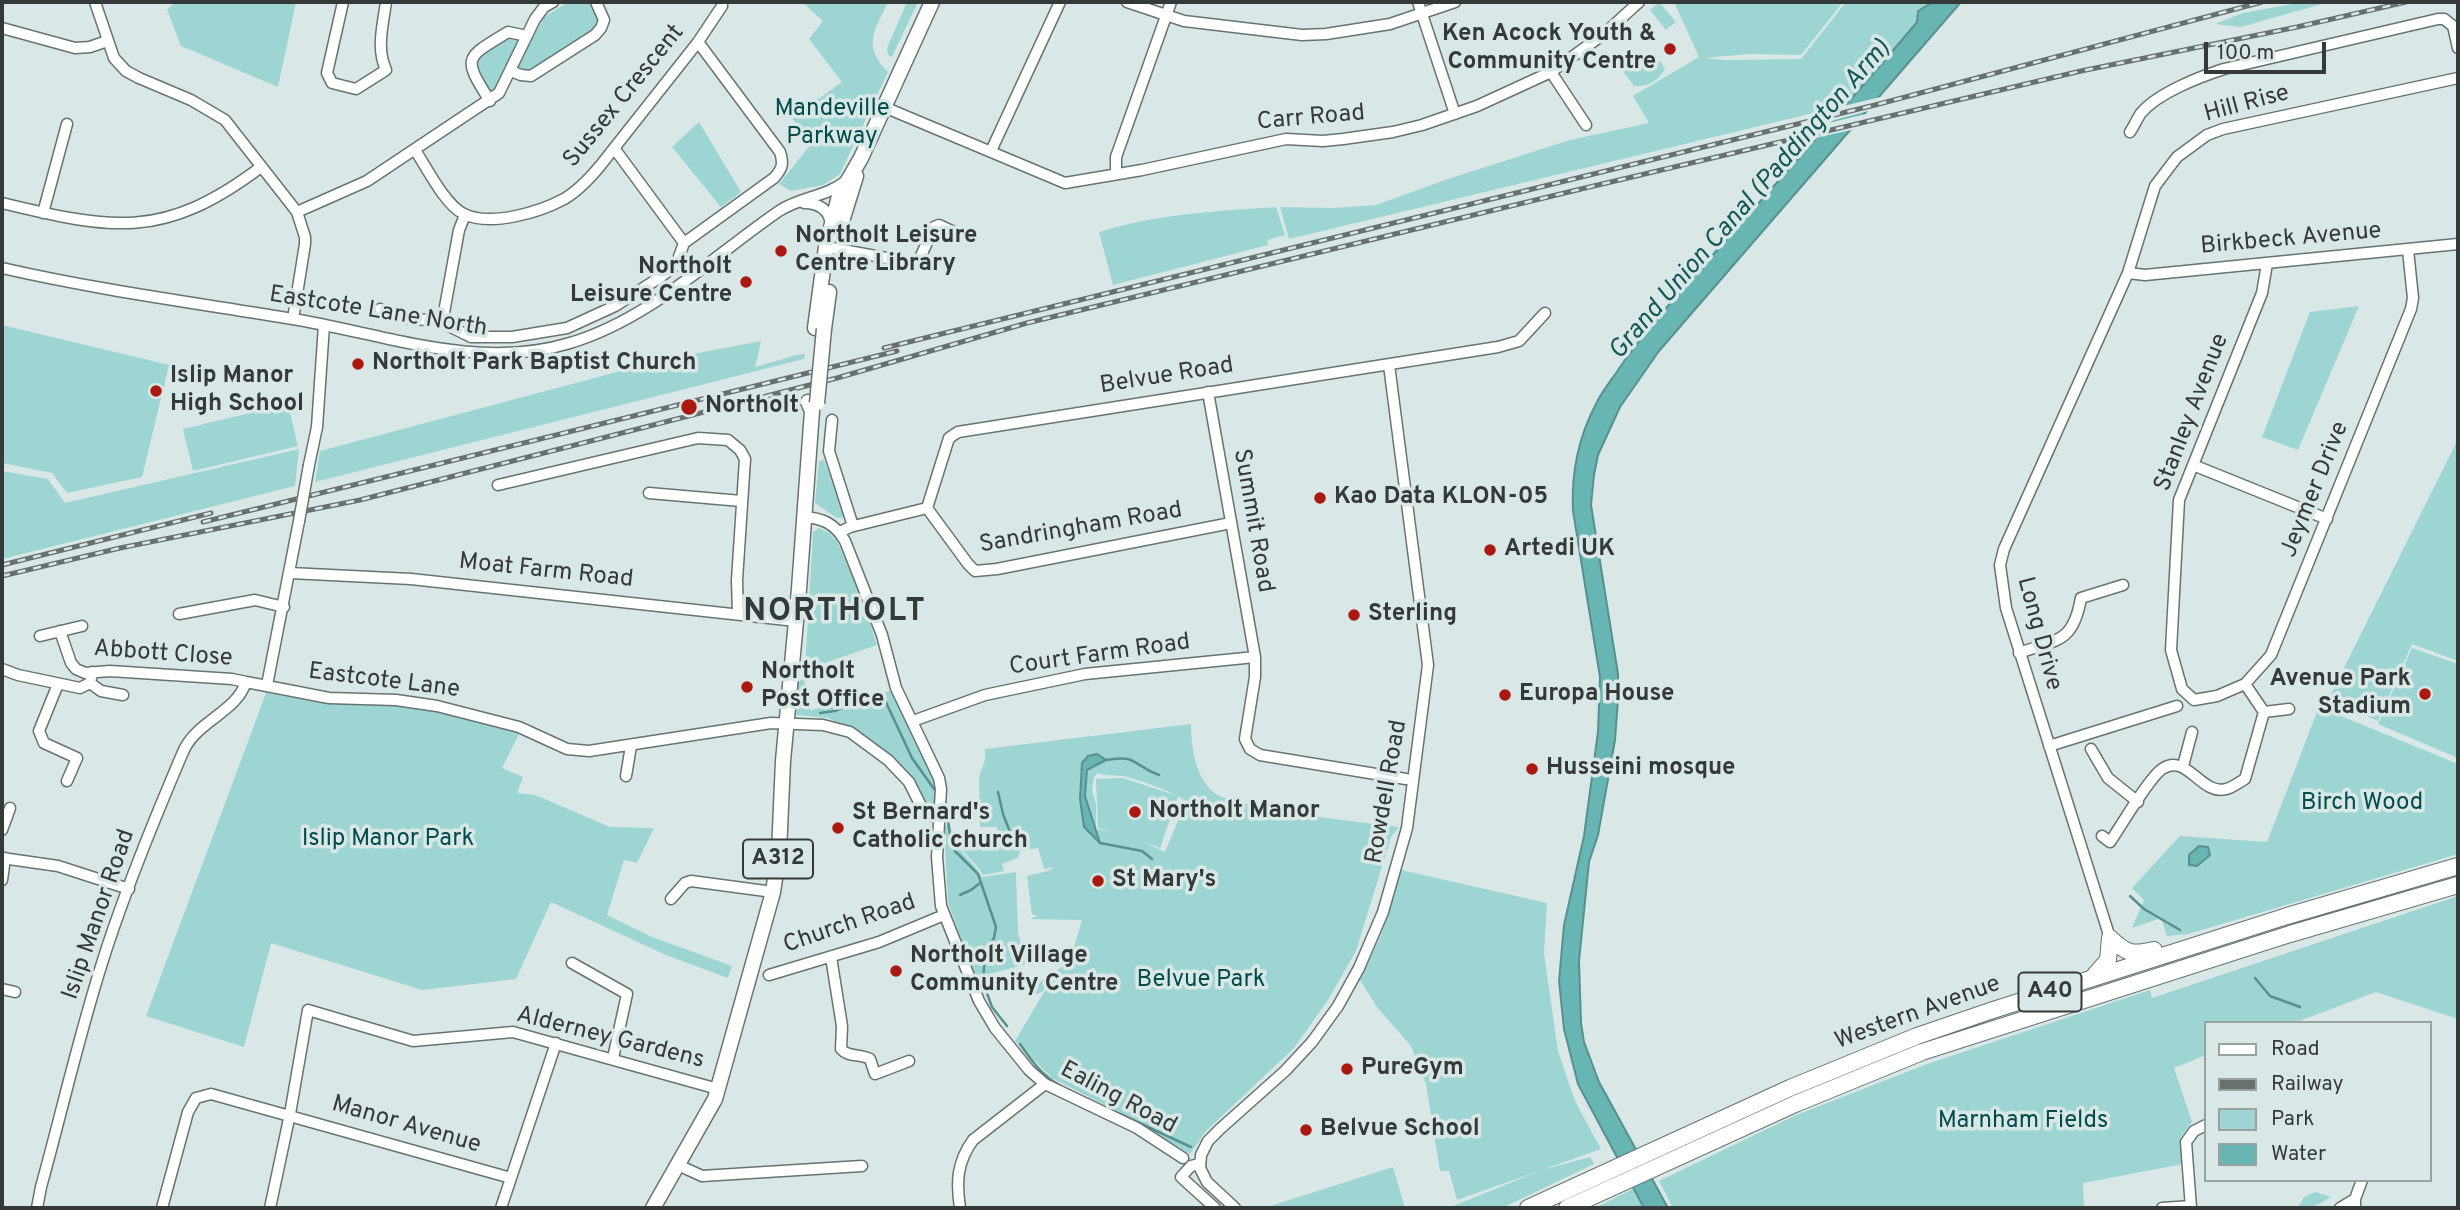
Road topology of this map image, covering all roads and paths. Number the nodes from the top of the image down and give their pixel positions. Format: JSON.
{"nodes":[{"id":1,"x":95,"y":2,"type":"edge"},
{"id":2,"x":343,"y":2,"type":"edge"},
{"id":3,"x":386,"y":2,"type":"edge"},
{"id":4,"x":553,"y":2,"type":"edge"},
{"id":5,"x":596,"y":2,"type":"edge"},
{"id":6,"x":722,"y":2,"type":"edge"},
{"id":7,"x":932,"y":2,"type":"edge"},
{"id":8,"x":1060,"y":2,"type":"edge"},
{"id":9,"x":1127,"y":2,"type":"edge"},
{"id":10,"x":1171,"y":2,"type":"edge"},
{"id":11,"x":1418,"y":2,"type":"edge"},
{"id":12,"x":1455,"y":2,"type":"edge"},
{"id":13,"x":1639,"y":2,"type":"edge"},
{"id":14,"x":1422,"y":14,"type":"junction"},
{"id":15,"x":1167,"y":15,"type":"junction"},
{"id":16,"x":2,"y":28,"type":"edge"},
{"id":17,"x":527,"y":36,"type":"junction"},
{"id":18,"x":107,"y":41,"type":"junction"},
{"id":19,"x":698,"y":42,"type":"junction"},
{"id":20,"x":2458,"y":48,"type":"edge"},
{"id":21,"x":2190,"y":66,"type":"dead end"},
{"id":22,"x":510,"y":71,"type":"junction"},
{"id":23,"x":1551,"y":72,"type":"junction"},
{"id":24,"x":2195,"y":78,"type":"junction"},
{"id":25,"x":2458,"y":78,"type":"edge"},
{"id":26,"x":490,"y":101,"type":"junction"},
{"id":27,"x":884,"y":107,"type":"junction"},
{"id":28,"x":1455,"y":114,"type":"junction"},
{"id":29,"x":67,"y":124,"type":"dead end"},
{"id":30,"x":1586,"y":125,"type":"dead end"},
{"id":31,"x":2130,"y":132,"type":"dead end"},
{"id":32,"x":614,"y":148,"type":"junction"},
{"id":33,"x":415,"y":150,"type":"junction"},
{"id":34,"x":991,"y":151,"type":"junction"},
{"id":35,"x":861,"y":158,"type":"junction"},
{"id":36,"x":261,"y":167,"type":"junction"},
{"id":37,"x":1116,"y":173,"type":"junction"},
{"id":38,"x":846,"y":181,"type":"junction"},
{"id":39,"x":808,"y":198,"type":"junction"},
{"id":40,"x":2,"y":202,"type":"edge"},
{"id":41,"x":794,"y":204,"type":"junction"},
{"id":42,"x":839,"y":211,"type":"junction"},
{"id":43,"x":297,"y":212,"type":"junction"},
{"id":44,"x":43,"y":213,"type":"junction"},
{"id":45,"x":465,"y":215,"type":"junction"},
{"id":46,"x":956,"y":233,"type":"dead end"},
{"id":47,"x":684,"y":243,"type":"junction"},
{"id":48,"x":2458,"y":244,"type":"edge"},
{"id":49,"x":830,"y":247,"type":"junction"},
{"id":50,"x":2409,"y":250,"type":"junction"},
{"id":51,"x":2267,"y":264,"type":"junction"},
{"id":52,"x":2,"y":268,"type":"edge"},
{"id":53,"x":2128,"y":273,"type":"junction"},
{"id":54,"x":380,"y":309,"type":"dead end"},
{"id":55,"x":1545,"y":313,"type":"dead end"},
{"id":56,"x":443,"y":317,"type":"junction"},
{"id":57,"x":293,"y":319,"type":"junction"},
{"id":58,"x":324,"y":325,"type":"junction"},
{"id":59,"x":1389,"y":365,"type":"junction"},
{"id":60,"x":1214,"y":391,"type":"junction"},
{"id":61,"x":832,"y":420,"type":"dead end"},
{"id":62,"x":2193,"y":465,"type":"junction"},
{"id":63,"x":498,"y":485,"type":"dead end"},
{"id":64,"x":649,"y":493,"type":"dead end"},
{"id":65,"x":741,"y":501,"type":"junction"},
{"id":66,"x":927,"y":508,"type":"junction"},
{"id":67,"x":804,"y":517,"type":"junction"},
{"id":68,"x":2327,"y":519,"type":"junction"},
{"id":69,"x":1231,"y":523,"type":"junction"},
{"id":70,"x":853,"y":526,"type":"junction"},
{"id":71,"x":840,"y":532,"type":"junction"},
{"id":72,"x":290,"y":573,"type":"junction"},
{"id":73,"x":2123,"y":585,"type":"dead end"},
{"id":74,"x":284,"y":607,"type":"junction"},
{"id":75,"x":179,"y":614,"type":"dead end"},
{"id":76,"x":738,"y":614,"type":"junction"},
{"id":77,"x":796,"y":621,"type":"junction"},
{"id":78,"x":82,"y":626,"type":"dead end"},
{"id":79,"x":60,"y":631,"type":"junction"},
{"id":80,"x":40,"y":636,"type":"dead end"},
{"id":81,"x":2019,"y":653,"type":"junction"},
{"id":82,"x":1255,"y":657,"type":"junction"},
{"id":83,"x":2,"y":669,"type":"edge"},
{"id":84,"x":91,"y":678,"type":"junction"},
{"id":85,"x":246,"y":682,"type":"junction"},
{"id":86,"x":58,"y":684,"type":"junction"},
{"id":87,"x":2245,"y":684,"type":"junction"},
{"id":88,"x":267,"y":685,"type":"junction"},
{"id":89,"x":123,"y":695,"type":"dead end"},
{"id":90,"x":2194,"y":700,"type":"joint"},
{"id":91,"x":2177,"y":706,"type":"dead end"},
{"id":92,"x":2289,"y":709,"type":"dead end"},
{"id":93,"x":2264,"y":712,"type":"junction"},
{"id":94,"x":913,"y":720,"type":"junction"},
{"id":95,"x":787,"y":724,"type":"junction"},
{"id":96,"x":2192,"y":732,"type":"dead end"},
{"id":97,"x":631,"y":746,"type":"junction"},
{"id":98,"x":2049,"y":746,"type":"junction"},
{"id":99,"x":2091,"y":749,"type":"dead end"},
{"id":100,"x":2183,"y":766,"type":"junction"},
{"id":101,"x":626,"y":776,"type":"dead end"},
{"id":102,"x":1406,"y":779,"type":"dead end"},
{"id":103,"x":67,"y":781,"type":"dead end"},
{"id":104,"x":2138,"y":802,"type":"junction"},
{"id":105,"x":10,"y":808,"type":"dead end"},
{"id":106,"x":939,"y":818,"type":"junction"},
{"id":107,"x":2,"y":830,"type":"edge"},
{"id":108,"x":2102,"y":836,"type":"dead end"},
{"id":109,"x":4,"y":858,"type":"edge"},
{"id":110,"x":2458,"y":866,"type":"edge"},
{"id":111,"x":2,"y":880,"type":"edge"},
{"id":112,"x":2458,"y":885,"type":"edge"},
{"id":113,"x":129,"y":889,"type":"junction"},
{"id":114,"x":773,"y":892,"type":"junction"},
{"id":115,"x":671,"y":899,"type":"dead end"},
{"id":116,"x":944,"y":915,"type":"junction"},
{"id":117,"x":2287,"y":916,"type":"junction"},
{"id":118,"x":2110,"y":938,"type":"junction"},
{"id":119,"x":831,"y":957,"type":"junction"},
{"id":120,"x":572,"y":963,"type":"dead end"},
{"id":121,"x":769,"y":975,"type":"dead end"},
{"id":122,"x":2092,"y":979,"type":"junction"},
{"id":123,"x":2,"y":989,"type":"edge"},
{"id":124,"x":15,"y":992,"type":"dead end"},
{"id":125,"x":556,"y":1043,"type":"junction"},
{"id":126,"x":612,"y":1058,"type":"junction"},
{"id":127,"x":909,"y":1061,"type":"dead end"},
{"id":128,"x":1045,"y":1084,"type":"junction"},
{"id":129,"x":718,"y":1090,"type":"junction"},
{"id":130,"x":290,"y":1114,"type":"junction"},
{"id":131,"x":2204,"y":1126,"type":"edge"},
{"id":132,"x":1191,"y":1163,"type":"junction"},
{"id":133,"x":678,"y":1165,"type":"junction"},
{"id":134,"x":862,"y":1166,"type":"dead end"},
{"id":135,"x":511,"y":1178,"type":"junction"},
{"id":136,"x":1611,"y":1179,"type":"junction"},
{"id":137,"x":2361,"y":1182,"type":"edge"},
{"id":138,"x":2355,"y":1204,"type":"edge"},
{"id":139,"x":2191,"y":1207,"type":"edge"},
{"id":140,"x":37,"y":1208,"type":"edge"},
{"id":141,"x":162,"y":1208,"type":"edge"},
{"id":142,"x":270,"y":1208,"type":"edge"},
{"id":143,"x":500,"y":1208,"type":"edge"},
{"id":144,"x":653,"y":1208,"type":"edge"},
{"id":145,"x":960,"y":1208,"type":"edge"},
{"id":146,"x":1215,"y":1208,"type":"edge"},
{"id":147,"x":1235,"y":1208,"type":"edge"},
{"id":148,"x":1528,"y":1208,"type":"edge"},
{"id":149,"x":1567,"y":1208,"type":"edge"},
{"id":150,"x":2162,"y":1208,"type":"edge"},
{"id":151,"x":2340,"y":1208,"type":"edge"}],
"edges":[{"from":1,"to":18,"type":"street"},
{"from":2,"to":3,"type":"street"},
{"from":4,"to":17,"type":"street"},
{"from":5,"to":22,"type":"street"},
{"from":6,"to":19,"type":"street","name":"Sussex Crescent"},
{"from":7,"to":27,"type":"main road","number":"A312"},
{"from":8,"to":34,"type":"street"},
{"from":9,"to":15,"type":"street"},
{"from":10,"to":15,"type":"street"},
{"from":11,"to":14,"type":"street"},
{"from":12,"to":14,"type":"street"},
{"from":13,"to":23,"type":"street","name":"Carr Road"},
{"from":14,"to":15,"type":"street"},
{"from":14,"to":28,"type":"street"},
{"from":15,"to":37,"type":"street"},
{"from":16,"to":18,"type":"street"},
{"from":17,"to":22,"type":"street"},
{"from":17,"to":26,"type":"street"},
{"from":18,"to":36,"type":"street"},
{"from":19,"to":32,"type":"street","name":"Sussex Crescent"},
{"from":19,"to":47,"type":"street"},
{"from":20,"to":24,"type":"street"},
{"from":21,"to":24,"type":"street"},
{"from":22,"to":26,"type":"street"},
{"from":23,"to":28,"type":"street","name":"Carr Road"},
{"from":23,"to":30,"type":"street"},
{"from":24,"to":31,"type":"street"},
{"from":25,"to":53,"type":"street","name":"Hill Rise"},
{"from":26,"to":33,"type":"street"},
{"from":27,"to":34,"type":"street","name":"Carr Road"},
{"from":27,"to":35,"type":"main road","number":"A312"},
{"from":28,"to":37,"type":"street","name":"Carr Road"},
{"from":29,"to":44,"type":"street"},
{"from":32,"to":45,"type":"street","name":"Sussex Crescent"},
{"from":32,"to":47,"type":"street"},
{"from":33,"to":43,"type":"street"},
{"from":33,"to":45,"type":"street"},
{"from":34,"to":37,"type":"street","name":"Carr Road"},
{"from":35,"to":38,"type":"main road","number":"A312"},
{"from":35,"to":42,"type":"main road","number":"A312"},
{"from":36,"to":43,"type":"street"},
{"from":36,"to":44,"type":"street"},
{"from":38,"to":39,"type":"street","name":"Eastcote Lane North"},
{"from":38,"to":42,"type":"main road","number":"A312"},
{"from":39,"to":41,"type":"street","name":"Eastcote Lane North"},
{"from":39,"to":42,"type":"street"},
{"from":40,"to":44,"type":"street"},
{"from":41,"to":42,"type":"street"},
{"from":41,"to":58,"type":"street","name":"Eastcote Lane North"},
{"from":42,"to":49,"type":"main road","number":"A312"},
{"from":43,"to":57,"type":"street"},
{"from":45,"to":56,"type":"street"},
{"from":46,"to":49,"type":"street"},
{"from":47,"to":56,"type":"street"},
{"from":48,"to":50,"type":"street","name":"Birkbeck Avenue"},
{"from":49,"to":67,"type":"main road","number":"A312"},
{"from":50,"to":51,"type":"street","name":"Birkbeck Avenue"},
{"from":50,"to":68,"type":"street","name":"Jeymer Drive"},
{"from":51,"to":53,"type":"street","name":"Birkbeck Avenue"},
{"from":51,"to":62,"type":"street","name":"Stanley Avenue"},
{"from":52,"to":57,"type":"street","name":"Eastcote Lane North"},
{"from":53,"to":81,"type":"street","name":"Long Drive"},
{"from":54,"to":56,"type":"street"},
{"from":55,"to":59,"type":"street","name":"Belvue Road"},
{"from":57,"to":58,"type":"street","name":"Eastcote Lane North"},
{"from":58,"to":72,"type":"street","bridge":true},
{"from":59,"to":60,"type":"street","name":"Belvue Road"},
{"from":59,"to":132,"type":"street","name":"Rowdell Road"},
{"from":60,"to":66,"type":"street","name":"Belvue Road"},
{"from":60,"to":69,"type":"street","name":"Summit Road"},
{"from":61,"to":70,"type":"street"},
{"from":62,"to":68,"type":"street"},
{"from":62,"to":90,"type":"street","name":"Stanley Avenue"},
{"from":63,"to":65,"type":"street"},
{"from":64,"to":65,"type":"street"},
{"from":65,"to":76,"type":"street"},
{"from":66,"to":69,"type":"street","name":"Sandringham Road"},
{"from":66,"to":70,"type":"street"},
{"from":67,"to":71,"type":"street"},
{"from":67,"to":77,"type":"main road","number":"A312"},
{"from":68,"to":87,"type":"street","name":"Jeymer Drive"},
{"from":69,"to":82,"type":"street","name":"Summit Road"},
{"from":70,"to":71,"type":"street"},
{"from":71,"to":94,"type":"street","name":"Ealing Road"},
{"from":72,"to":74,"type":"street"},
{"from":72,"to":76,"type":"street","name":"Moat Farm Road"},
{"from":73,"to":81,"type":"street"},
{"from":74,"to":75,"type":"street"},
{"from":74,"to":88,"type":"street"},
{"from":76,"to":77,"type":"street","name":"Moat Farm Road"},
{"from":77,"to":95,"type":"main road","number":"A312"},
{"from":78,"to":79,"type":"street","name":"Abbott Close"},
{"from":79,"to":80,"type":"street","name":"Abbott Close"},
{"from":79,"to":84,"type":"street","name":"Abbott Close"},
{"from":81,"to":98,"type":"street","name":"Long Drive"},
{"from":82,"to":94,"type":"street","name":"Court Farm Road"},
{"from":82,"to":102,"type":"street","name":"Summit Road"},
{"from":83,"to":86,"type":"street"},
{"from":84,"to":85,"type":"street","name":"Abbott Close"},
{"from":84,"to":86,"type":"street"},
{"from":84,"to":89,"type":"street"},
{"from":85,"to":88,"type":"street"},
{"from":85,"to":113,"type":"street","name":"Islip Manor Road"},
{"from":86,"to":103,"type":"street"},
{"from":87,"to":90,"type":"street","name":"Jeymer Drive"},
{"from":87,"to":93,"type":"street"},
{"from":88,"to":97,"type":"street","name":"Eastcote Lane"},
{"from":91,"to":98,"type":"street"},
{"from":92,"to":93,"type":"street"},
{"from":93,"to":100,"type":"street"},
{"from":94,"to":106,"type":"street","name":"Ealing Road"},
{"from":95,"to":97,"type":"street","name":"Eastcote Lane"},
{"from":95,"to":106,"type":"street","name":"Eastcote Lane"},
{"from":95,"to":114,"type":"main road","number":"A312"},
{"from":96,"to":100,"type":"street"},
{"from":97,"to":101,"type":"street"},
{"from":98,"to":118,"type":"street","name":"Long Drive"},
{"from":99,"to":104,"type":"street"},
{"from":100,"to":104,"type":"street"},
{"from":104,"to":108,"type":"street"},
{"from":105,"to":107,"type":"street"},
{"from":106,"to":116,"type":"street","name":"Ealing Road"},
{"from":109,"to":111,"type":"street"},
{"from":109,"to":113,"type":"street"},
{"from":110,"to":117,"type":"highway","name":"Western Avenue","number":"A40"},
{"from":112,"to":136,"type":"highway","name":"Western Avenue","number":"A40"},
{"from":113,"to":140,"type":"street","name":"Islip Manor Road"},
{"from":114,"to":115,"type":"street"},
{"from":114,"to":129,"type":"main road","number":"A312"},
{"from":116,"to":119,"type":"street","name":"Church Road"},
{"from":116,"to":128,"type":"street","name":"Ealing Road"},
{"from":117,"to":118,"type":"highway"},
{"from":117,"to":122,"type":"highway","name":"Western Avenue","number":"A40"},
{"from":118,"to":122,"type":"highway"},
{"from":119,"to":121,"type":"street","name":"Church Road"},
{"from":119,"to":127,"type":"street"},
{"from":120,"to":126,"type":"street"},
{"from":122,"to":136,"type":"highway","name":"Western Avenue","number":"A40"},
{"from":123,"to":124,"type":"street"},
{"from":125,"to":126,"type":"street","name":"Alderney Gardens"},
{"from":125,"to":130,"type":"street","name":"Alderney Gardens"},
{"from":125,"to":135,"type":"street"},
{"from":126,"to":129,"type":"street","name":"Alderney Gardens"},
{"from":128,"to":132,"type":"street","name":"Ealing Road"},
{"from":128,"to":145,"type":"street"},
{"from":129,"to":133,"type":"main road","number":"A312"},
{"from":130,"to":135,"type":"street","name":"Manor Avenue"},
{"from":130,"to":141,"type":"street","name":"Manor Avenue"},
{"from":130,"to":142,"type":"street"},
{"from":131,"to":139,"type":"street"},
{"from":132,"to":146,"type":"street"},
{"from":132,"to":147,"type":"street"},
{"from":133,"to":134,"type":"street"},
{"from":133,"to":144,"type":"main road","number":"A312"},
{"from":135,"to":143,"type":"street"},
{"from":136,"to":148,"type":"highway","name":"Western Avenue","number":"A40"},
{"from":136,"to":149,"type":"highway","name":"Western Avenue","number":"A40"},
{"from":137,"to":138,"type":"street"},
{"from":138,"to":151,"type":"street"},
{"from":139,"to":150,"type":"street"}]}
